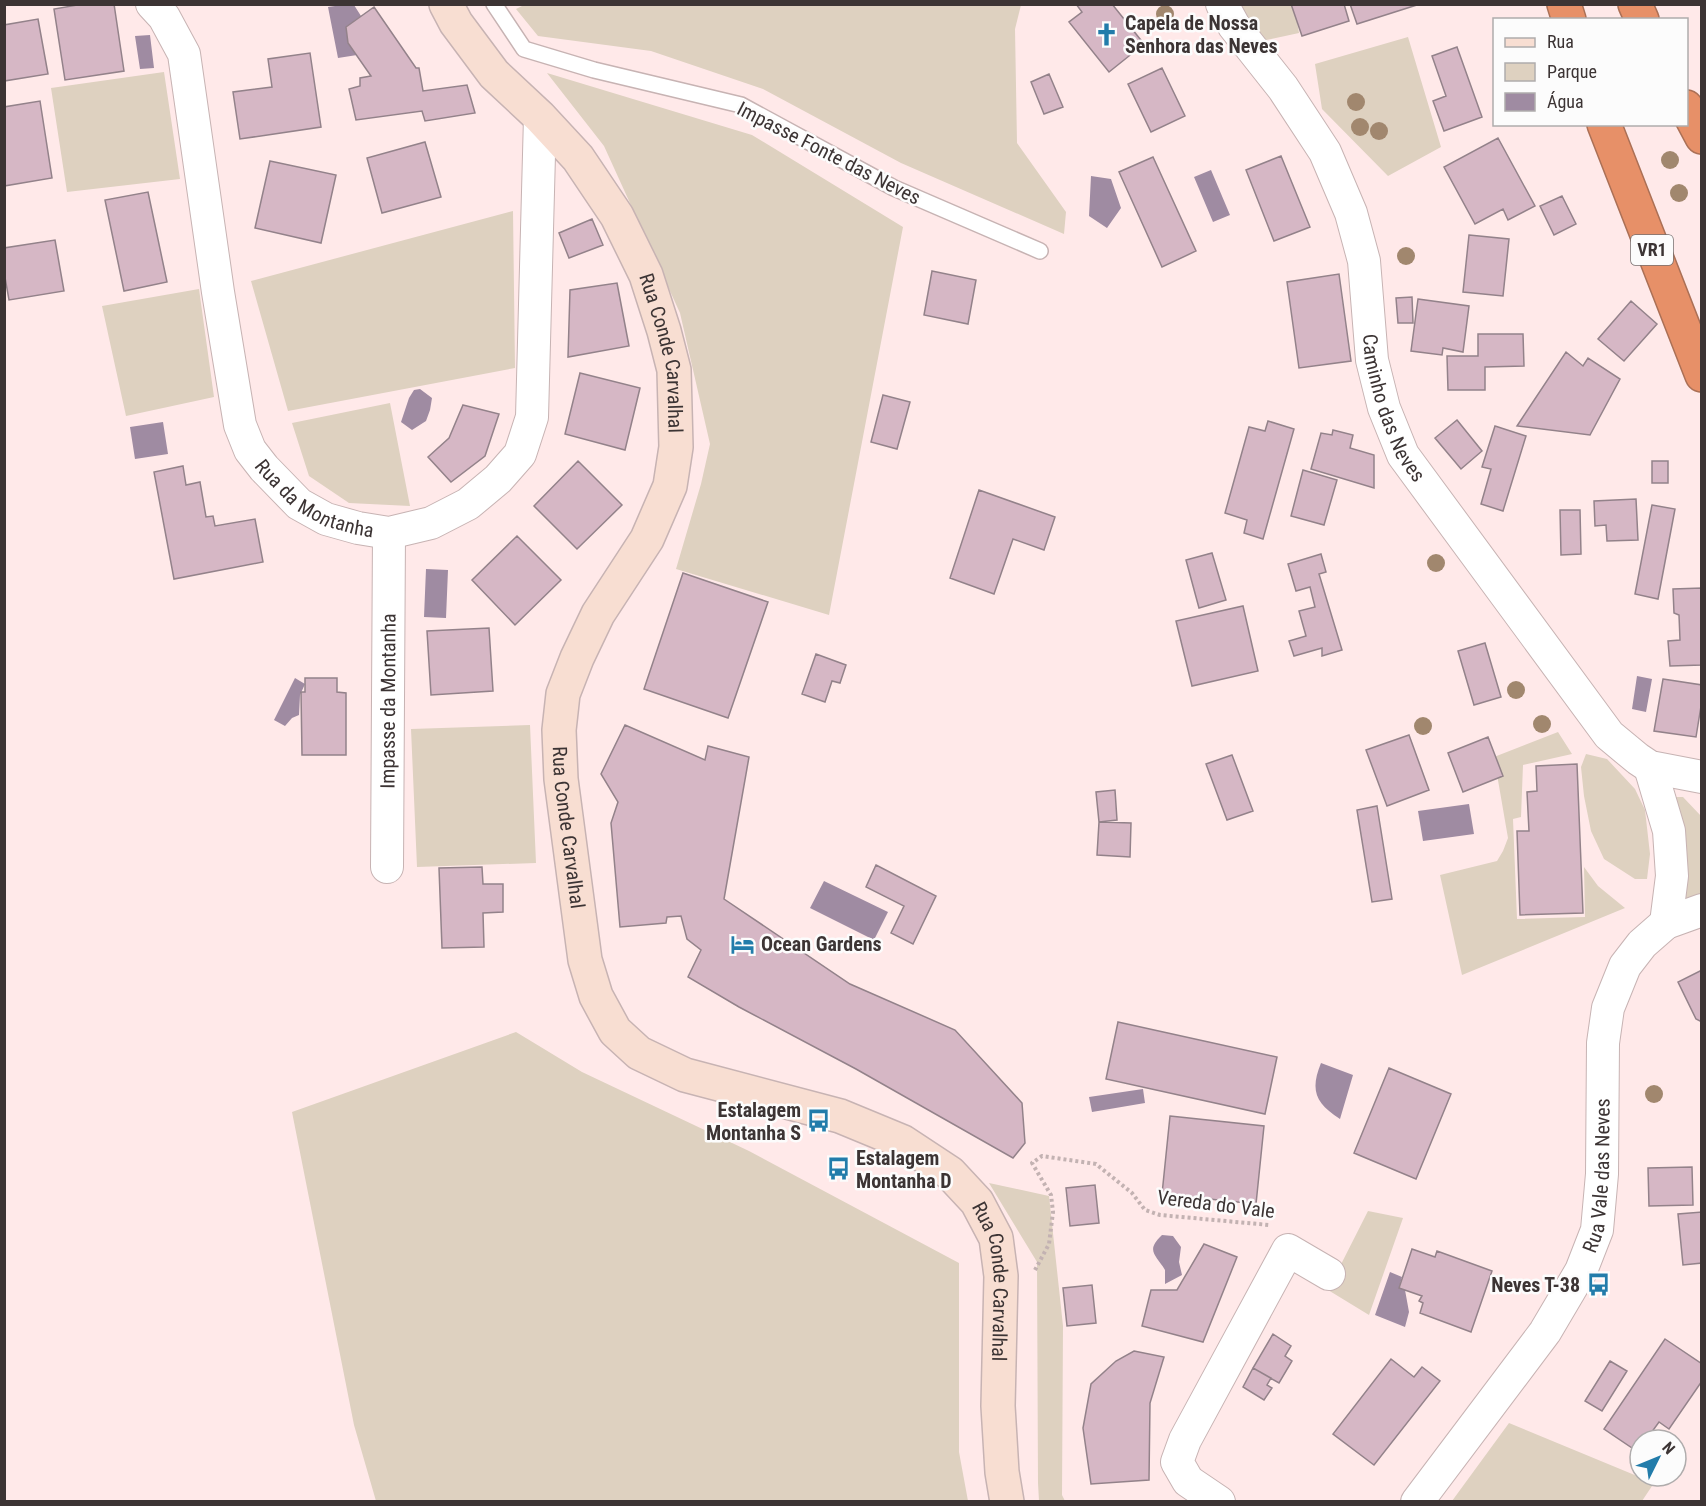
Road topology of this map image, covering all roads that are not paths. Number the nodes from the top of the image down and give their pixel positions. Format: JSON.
{"nodes":[{"id":1,"x":153,"y":4,"type":"edge"},
{"id":2,"x":446,"y":4,"type":"edge"},
{"id":3,"x":494,"y":4,"type":"edge"},
{"id":4,"x":1222,"y":4,"type":"edge"},
{"id":5,"x":1635,"y":4,"type":"edge"},
{"id":6,"x":1641,"y":18,"type":"edge"},
{"id":7,"x":1688,"y":111,"type":"edge"},
{"id":8,"x":540,"y":117,"type":"junction"},
{"id":9,"x":1605,"y":126,"type":"edge"},
{"id":10,"x":1701,"y":137,"type":"edge"},
{"id":11,"x":1040,"y":251,"type":"dead end"},
{"id":12,"x":1701,"y":375,"type":"edge"},
{"id":13,"x":389,"y":533,"type":"junction"},
{"id":14,"x":1650,"y":766,"type":"junction"},
{"id":15,"x":1696,"y":781,"type":"edge"},
{"id":16,"x":387,"y":867,"type":"dead end"},
{"id":17,"x":1701,"y":910,"type":"edge"},
{"id":18,"x":1666,"y":923,"type":"junction"},
{"id":19,"x":1329,"y":1274,"type":"dead end"},
{"id":20,"x":1007,"y":1502,"type":"edge"},
{"id":21,"x":1219,"y":1502,"type":"edge"},
{"id":22,"x":1417,"y":1502,"type":"edge"}],
"edges":[{"from":1,"to":13,"type":"street","name":"Rua da Montanha"},
{"from":2,"to":8,"type":"main road","name":"Rua Conde Carvalhal"},
{"from":3,"to":11,"type":"lane","name":"Impasse Fonte das Neves"},
{"from":4,"to":14,"type":"street","name":"Caminho das Neves"},
{"from":5,"to":6,"type":"highway"},
{"from":7,"to":10,"type":"highway"},
{"from":8,"to":13,"type":"street","name":"Rua da Montanha"},
{"from":8,"to":20,"type":"main road","name":"Rua Conde Carvalhal"},
{"from":9,"to":12,"type":"highway","number":"VR1"},
{"from":13,"to":16,"type":"street","name":"Impasse da Montanha"},
{"from":14,"to":15,"type":"street","name":"Caminho das Neves"},
{"from":14,"to":18,"type":"street"},
{"from":17,"to":18,"type":"street","name":"Rua Vale das Neves"},
{"from":18,"to":22,"type":"street","name":"Rua Vale das Neves"},
{"from":19,"to":21,"type":"street"}]}
